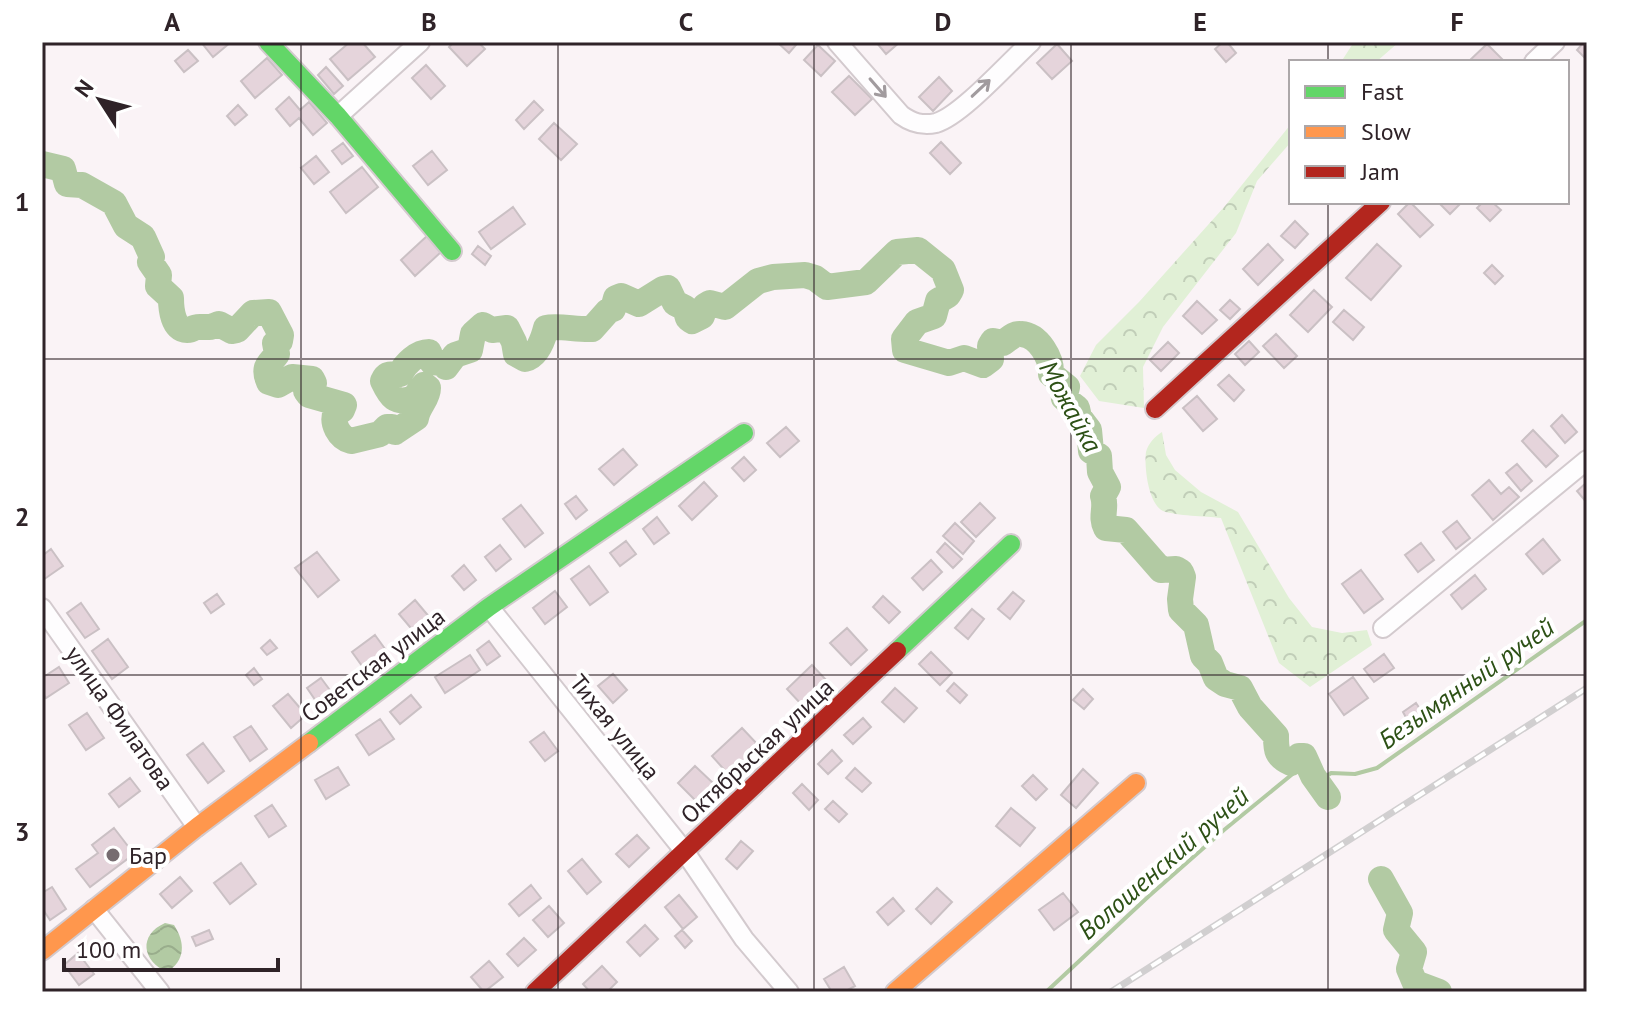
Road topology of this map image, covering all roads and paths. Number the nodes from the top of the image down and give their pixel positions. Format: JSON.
{"nodes":[{"id":1,"x":268,"y":42,"type":"edge"},
{"id":2,"x":420,"y":42,"type":"edge"},
{"id":3,"x":837,"y":42,"type":"edge"},
{"id":4,"x":1031,"y":42,"type":"edge"},
{"id":5,"x":1555,"y":42,"type":"edge"},
{"id":6,"x":1536,"y":60,"type":"edge"},
{"id":7,"x":338,"y":116,"type":"junction"},
{"id":8,"x":1379,"y":204,"type":"edge"},
{"id":9,"x":452,"y":251,"type":"dead end"},
{"id":10,"x":1155,"y":409,"type":"dead end"},
{"id":11,"x":744,"y":433,"type":"dead end"},
{"id":12,"x":1587,"y":460,"type":"edge"},
{"id":13,"x":1011,"y":544,"type":"dead end"},
{"id":14,"x":489,"y":607,"type":"junction"},
{"id":15,"x":42,"y":608,"type":"edge"},
{"id":16,"x":1383,"y":628,"type":"dead end"},
{"id":17,"x":1136,"y":783,"type":"dead end"},
{"id":18,"x":197,"y":827,"type":"junction"},
{"id":19,"x":685,"y":852,"type":"junction"},
{"id":20,"x":94,"y":909,"type":"junction"},
{"id":21,"x":42,"y":951,"type":"edge"},
{"id":22,"x":160,"y":992,"type":"edge"},
{"id":23,"x":535,"y":992,"type":"edge"},
{"id":24,"x":789,"y":992,"type":"edge"},
{"id":25,"x":895,"y":992,"type":"edge"}],
"edges":[{"from":1,"to":7,"type":"street"},
{"from":2,"to":7,"type":"street"},
{"from":3,"to":4,"type":"street","one_way":true},
{"from":5,"to":6,"type":"street"},
{"from":7,"to":9,"type":"street"},
{"from":8,"to":10,"type":"street"},
{"from":11,"to":14,"type":"street","name":"Советская улица"},
{"from":12,"to":16,"type":"street"},
{"from":13,"to":19,"type":"street","name":"Октябрьская улица"},
{"from":14,"to":18,"type":"street","name":"Советская улица"},
{"from":14,"to":19,"type":"street","name":"Тихая улица"},
{"from":15,"to":18,"type":"street","name":"улица Филатова"},
{"from":17,"to":25,"type":"street"},
{"from":18,"to":20,"type":"street","name":"Советская улица"},
{"from":19,"to":23,"type":"street","name":"Октябрьская улица"},
{"from":19,"to":24,"type":"street","name":"Тихая улица"},
{"from":20,"to":21,"type":"street","name":"Советская улица"},
{"from":20,"to":22,"type":"street"}]}
